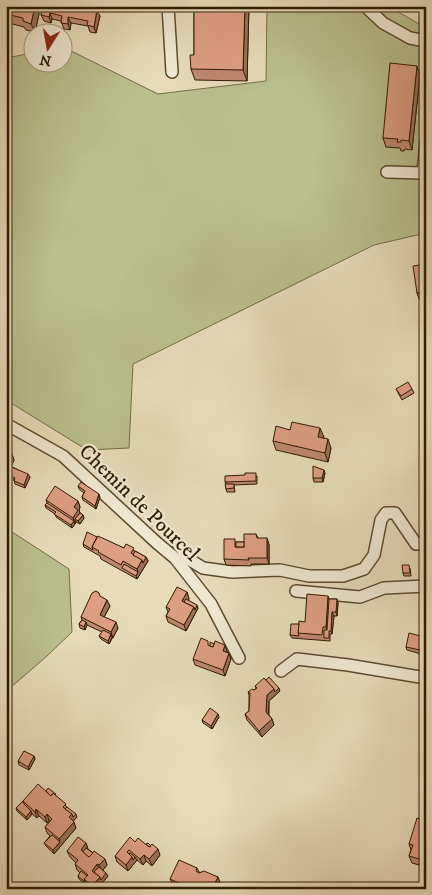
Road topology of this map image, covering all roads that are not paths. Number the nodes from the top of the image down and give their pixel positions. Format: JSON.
{"nodes":[{"id":1,"x":168,"y":6,"type":"edge"},
{"id":2,"x":365,"y":6,"type":"edge"},
{"id":3,"x":426,"y":41,"type":"edge"},
{"id":4,"x":172,"y":72,"type":"dead end"},
{"id":5,"x":426,"y":142,"type":"edge"},
{"id":6,"x":387,"y":172,"type":"dead end"},
{"id":7,"x":6,"y":424,"type":"edge"},
{"id":8,"x":426,"y":543,"type":"edge"},
{"id":9,"x":178,"y":544,"type":"dead end"},
{"id":10,"x":426,"y":586,"type":"edge"},
{"id":11,"x":296,"y":591,"type":"dead end"},
{"id":12,"x":239,"y":658,"type":"dead end"},
{"id":13,"x":281,"y":672,"type":"dead end"},
{"id":14,"x":426,"y":678,"type":"edge"}],
"edges":[{"from":1,"to":4,"type":"street"},
{"from":2,"to":3,"type":"street"},
{"from":5,"to":6,"type":"street"},
{"from":7,"to":12,"type":"street","name":"Chemin de Pourcel"},
{"from":8,"to":9,"type":"street"},
{"from":10,"to":11,"type":"street"},
{"from":13,"to":14,"type":"street"}]}
